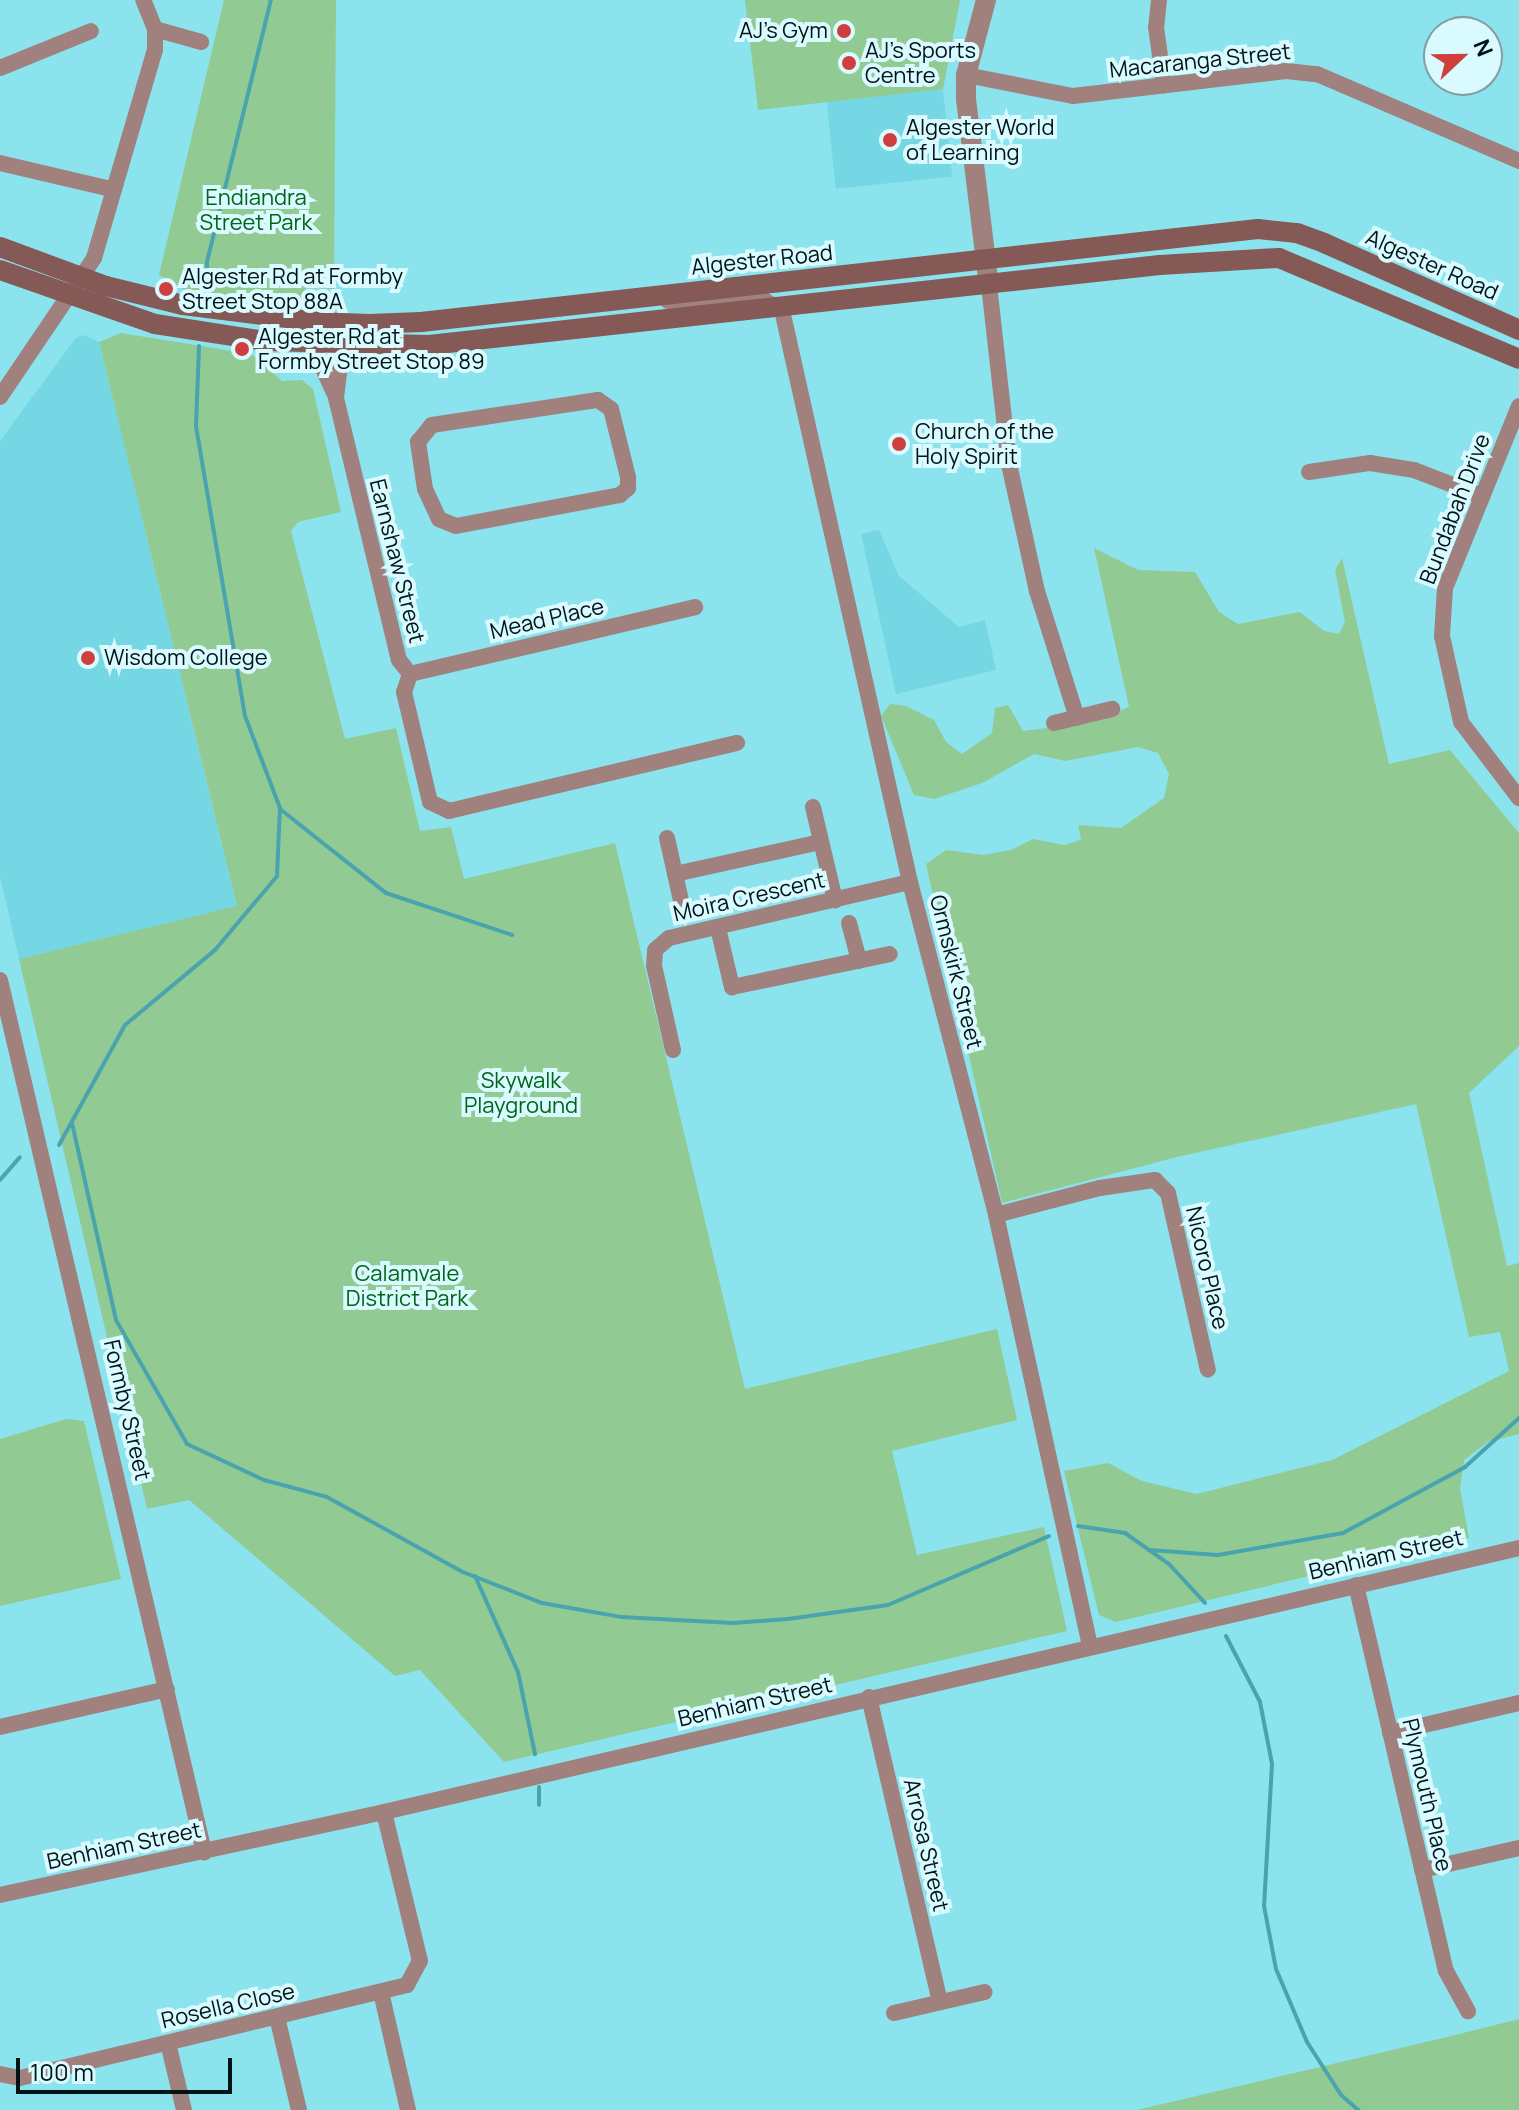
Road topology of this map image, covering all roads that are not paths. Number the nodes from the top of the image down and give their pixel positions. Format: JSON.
{"nodes":[{"id":1,"x":143,"y":0,"type":"edge"},
{"id":2,"x":986,"y":0,"type":"edge"},
{"id":3,"x":1159,"y":0,"type":"edge"},
{"id":4,"x":155,"y":29,"type":"junction"},
{"id":5,"x":91,"y":31,"type":"dead end"},
{"id":6,"x":201,"y":42,"type":"dead end"},
{"id":7,"x":0,"y":68,"type":"edge"},
{"id":8,"x":966,"y":75,"type":"junction"},
{"id":9,"x":1164,"y":85,"type":"junction"},
{"id":10,"x":1519,"y":161,"type":"edge"},
{"id":11,"x":0,"y":163,"type":"edge"},
{"id":12,"x":111,"y":189,"type":"junction"},
{"id":13,"x":0,"y":247,"type":"edge"},
{"id":14,"x":985,"y":260,"type":"junction"},
{"id":15,"x":0,"y":270,"type":"edge"},
{"id":16,"x":82,"y":278,"type":"junction"},
{"id":17,"x":820,"y":278,"type":"junction"},
{"id":18,"x":989,"y":285,"type":"junction"},
{"id":19,"x":68,"y":297,"type":"junction"},
{"id":20,"x":620,"y":299,"type":"junction"},
{"id":21,"x":782,"y":310,"type":"junction"},
{"id":22,"x":1519,"y":330,"type":"edge"},
{"id":23,"x":312,"y":344,"type":"junction"},
{"id":24,"x":350,"y":346,"type":"junction"},
{"id":25,"x":1519,"y":359,"type":"edge"},
{"id":26,"x":0,"y":397,"type":"edge"},
{"id":27,"x":336,"y":398,"type":"junction"},
{"id":28,"x":1519,"y":406,"type":"edge"},
{"id":29,"x":1309,"y":472,"type":"dead end"},
{"id":30,"x":1481,"y":496,"type":"junction"},
{"id":31,"x":430,"y":506,"type":"joint"},
{"id":32,"x":695,"y":607,"type":"dead end"},
{"id":33,"x":410,"y":674,"type":"junction"},
{"id":34,"x":1112,"y":709,"type":"dead end"},
{"id":35,"x":1077,"y":718,"type":"junction"},
{"id":36,"x":1054,"y":723,"type":"dead end"},
{"id":37,"x":737,"y":743,"type":"dead end"},
{"id":38,"x":1519,"y":798,"type":"edge"},
{"id":39,"x":813,"y":807,"type":"dead end"},
{"id":40,"x":667,"y":838,"type":"dead end"},
{"id":41,"x":821,"y":842,"type":"junction"},
{"id":42,"x":675,"y":874,"type":"junction"},
{"id":43,"x":910,"y":882,"type":"junction"},
{"id":44,"x":835,"y":900,"type":"junction"},
{"id":45,"x":684,"y":914,"type":"dead end"},
{"id":46,"x":849,"y":923,"type":"dead end"},
{"id":47,"x":718,"y":928,"type":"junction"},
{"id":48,"x":890,"y":954,"type":"dead end"},
{"id":49,"x":859,"y":961,"type":"junction"},
{"id":50,"x":0,"y":980,"type":"edge"},
{"id":51,"x":673,"y":1050,"type":"dead end"},
{"id":52,"x":996,"y":1215,"type":"junction"},
{"id":53,"x":1208,"y":1370,"type":"dead end"},
{"id":54,"x":1519,"y":1548,"type":"edge"},
{"id":55,"x":1356,"y":1585,"type":"junction"},
{"id":56,"x":1090,"y":1645,"type":"junction"},
{"id":57,"x":167,"y":1689,"type":"junction"},
{"id":58,"x":869,"y":1697,"type":"junction"},
{"id":59,"x":1519,"y":1703,"type":"edge"},
{"id":60,"x":0,"y":1727,"type":"edge"},
{"id":61,"x":1390,"y":1733,"type":"junction"},
{"id":62,"x":384,"y":1812,"type":"junction"},
{"id":63,"x":1519,"y":1848,"type":"edge"},
{"id":64,"x":204,"y":1852,"type":"junction"},
{"id":65,"x":1422,"y":1870,"type":"junction"},
{"id":66,"x":0,"y":1895,"type":"edge"},
{"id":67,"x":381,"y":1992,"type":"junction"},
{"id":68,"x":985,"y":1992,"type":"dead end"},
{"id":69,"x":940,"y":2002,"type":"junction"},
{"id":70,"x":1468,"y":2011,"type":"dead end"},
{"id":71,"x":894,"y":2013,"type":"dead end"},
{"id":72,"x":277,"y":2017,"type":"junction"},
{"id":73,"x":168,"y":2043,"type":"junction"},
{"id":74,"x":0,"y":2074,"type":"edge"},
{"id":75,"x":184,"y":2110,"type":"edge"},
{"id":76,"x":299,"y":2110,"type":"edge"},
{"id":77,"x":408,"y":2110,"type":"edge"}],
"edges":[{"from":1,"to":4,"type":"street"},
{"from":2,"to":8,"type":"street"},
{"from":3,"to":9,"type":"street"},
{"from":4,"to":6,"type":"street"},
{"from":4,"to":12,"type":"street"},
{"from":5,"to":7,"type":"street"},
{"from":8,"to":9,"type":"street","name":"Macaranga Street"},
{"from":8,"to":14,"type":"street"},
{"from":9,"to":10,"type":"street","name":"Macaranga Street"},
{"from":11,"to":12,"type":"street"},
{"from":12,"to":16,"type":"street"},
{"from":13,"to":16,"type":"main road","name":"Algester Road"},
{"from":14,"to":17,"type":"main road","name":"Algester Road"},
{"from":14,"to":18,"type":"street"},
{"from":14,"to":22,"type":"main road","name":"Algester Road"},
{"from":15,"to":19,"type":"main road"},
{"from":16,"to":19,"type":"street"},
{"from":16,"to":20,"type":"main road","name":"Algester Road"},
{"from":17,"to":20,"type":"main road","name":"Algester Road"},
{"from":17,"to":21,"type":"street"},
{"from":18,"to":21,"type":"main road"},
{"from":18,"to":25,"type":"main road"},
{"from":18,"to":35,"type":"street"},
{"from":19,"to":23,"type":"main road"},
{"from":19,"to":26,"type":"street"},
{"from":20,"to":21,"type":"street"},
{"from":21,"to":24,"type":"main road"},
{"from":21,"to":43,"type":"street","name":"Ormskirk Street"},
{"from":23,"to":24,"type":"main road"},
{"from":23,"to":27,"type":"street"},
{"from":24,"to":27,"type":"street","name":"Earnshaw Street"},
{"from":27,"to":33,"type":"street","name":"Earnshaw Street"},
{"from":28,"to":30,"type":"street","name":"Bundabah Drive"},
{"from":29,"to":30,"type":"street"},
{"from":30,"to":38,"type":"street","name":"Bundabah Drive"},
{"from":31,"to":31,"type":"street"},
{"from":32,"to":33,"type":"street","name":"Mead Place"},
{"from":33,"to":37,"type":"street","name":"Earnshaw Street"},
{"from":34,"to":35,"type":"street"},
{"from":35,"to":36,"type":"street"},
{"from":39,"to":41,"type":"street"},
{"from":40,"to":42,"type":"street"},
{"from":41,"to":42,"type":"street"},
{"from":41,"to":44,"type":"street"},
{"from":42,"to":45,"type":"street"},
{"from":43,"to":44,"type":"street","name":"Moira Crescent"},
{"from":43,"to":52,"type":"street","name":"Ormskirk Street"},
{"from":44,"to":47,"type":"street","name":"Moira Crescent"},
{"from":46,"to":49,"type":"street"},
{"from":47,"to":49,"type":"street"},
{"from":47,"to":51,"type":"street","name":"Moira Crescent"},
{"from":48,"to":49,"type":"street"},
{"from":50,"to":57,"type":"street","name":"Formby Street"},
{"from":52,"to":53,"type":"street","name":"Nicoro Place"},
{"from":52,"to":56,"type":"street","name":"Ormskirk Street"},
{"from":54,"to":55,"type":"street","name":"Benhiam Street"},
{"from":55,"to":56,"type":"street","name":"Benhiam Street"},
{"from":55,"to":61,"type":"street","name":"Plymouth Place"},
{"from":56,"to":58,"type":"street","name":"Benhiam Street"},
{"from":57,"to":60,"type":"street"},
{"from":57,"to":64,"type":"street","name":"Formby Street"},
{"from":58,"to":62,"type":"street","name":"Benhiam Street"},
{"from":58,"to":69,"type":"street","name":"Arrosa Street"},
{"from":59,"to":61,"type":"street"},
{"from":61,"to":65,"type":"street","name":"Plymouth Place"},
{"from":62,"to":64,"type":"street","name":"Benhiam Street"},
{"from":62,"to":67,"type":"street","name":"Rosella Close"},
{"from":63,"to":65,"type":"street"},
{"from":64,"to":66,"type":"street","name":"Benhiam Street"},
{"from":65,"to":70,"type":"street","name":"Plymouth Place"},
{"from":67,"to":72,"type":"street","name":"Rosella Close"},
{"from":67,"to":77,"type":"street"},
{"from":68,"to":69,"type":"street"},
{"from":69,"to":71,"type":"street"},
{"from":72,"to":73,"type":"street","name":"Rosella Close"},
{"from":72,"to":76,"type":"street"},
{"from":73,"to":74,"type":"street","name":"Rosella Close"},
{"from":73,"to":75,"type":"street"}]}
